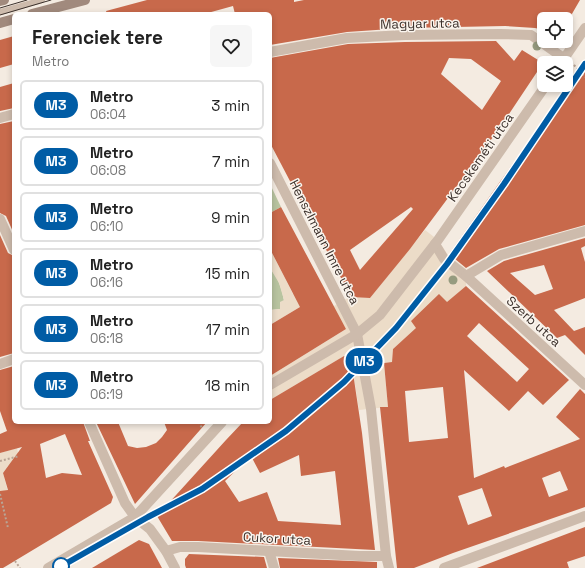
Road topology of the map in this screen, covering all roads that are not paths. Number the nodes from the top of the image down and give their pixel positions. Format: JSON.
{"nodes":[{"id":1,"x":4,"y":0,"type":"edge"},
{"id":2,"x":42,"y":0,"type":"edge"},
{"id":3,"x":85,"y":0,"type":"edge"},
{"id":4,"x":0,"y":1,"type":"edge"},
{"id":5,"x":0,"y":12,"type":"edge"},
{"id":6,"x":40,"y":12,"type":"edge"},
{"id":7,"x":12,"y":20,"type":"edge"},
{"id":8,"x":0,"y":23,"type":"edge"},
{"id":9,"x":585,"y":28,"type":"edge"},
{"id":10,"x":272,"y":52,"type":"edge"},
{"id":11,"x":557,"y":56,"type":"edge"},
{"id":12,"x":566,"y":56,"type":"edge"},
{"id":13,"x":541,"y":92,"type":"edge"},
{"id":14,"x":12,"y":115,"type":"edge"},
{"id":15,"x":0,"y":118,"type":"edge"},
{"id":16,"x":272,"y":167,"type":"edge"},
{"id":17,"x":0,"y":218,"type":"edge"},
{"id":18,"x":585,"y":231,"type":"edge"},
{"id":19,"x":435,"y":244,"type":"junction"},
{"id":20,"x":12,"y":245,"type":"edge"},
{"id":21,"x":466,"y":276,"type":"junction"},
{"id":22,"x":357,"y":334,"type":"junction"},
{"id":23,"x":12,"y":360,"type":"edge"},
{"id":24,"x":0,"y":364,"type":"edge"},
{"id":25,"x":272,"y":384,"type":"edge"},
{"id":26,"x":585,"y":384,"type":"edge"},
{"id":27,"x":90,"y":424,"type":"edge"},
{"id":28,"x":220,"y":424,"type":"edge"},
{"id":29,"x":585,"y":516,"type":"edge"},
{"id":30,"x":136,"y":517,"type":"junction"},
{"id":31,"x":166,"y":551,"type":"junction"},
{"id":32,"x":269,"y":551,"type":"junction"},
{"id":33,"x":386,"y":556,"type":"junction"},
{"id":34,"x":48,"y":568,"type":"edge"},
{"id":35,"x":175,"y":568,"type":"edge"},
{"id":36,"x":274,"y":568,"type":"edge"},
{"id":37,"x":390,"y":568,"type":"edge"},
{"id":38,"x":444,"y":568,"type":"edge"}],
"edges":[{"from":1,"to":4,"type":"main road"},
{"from":2,"to":5,"type":"lane"},
{"from":3,"to":6,"type":"main road"},
{"from":7,"to":8,"type":"main road"},
{"from":9,"to":12,"type":"street"},
{"from":10,"to":11,"type":"street","name":"Magyar utca"},
{"from":13,"to":19,"type":"street","name":"Kecskeméti utca"},
{"from":14,"to":15,"type":"street"},
{"from":16,"to":22,"type":"street","name":"Henszlmann Imre utca"},
{"from":17,"to":20,"type":"street"},
{"from":18,"to":21,"type":"street"},
{"from":19,"to":21,"type":"street","name":"Szerb utca"},
{"from":19,"to":22,"type":"street","name":"Kecskeméti utca"},
{"from":21,"to":26,"type":"street","name":"Szerb utca"},
{"from":22,"to":25,"type":"street","name":"Kecskeméti utca"},
{"from":22,"to":33,"type":"street","name":"Henszlmann Imre utca"},
{"from":23,"to":24,"type":"street"},
{"from":27,"to":30,"type":"street"},
{"from":28,"to":30,"type":"street"},
{"from":29,"to":38,"type":"street"},
{"from":30,"to":31,"type":"street"},
{"from":30,"to":34,"type":"street"},
{"from":31,"to":32,"type":"street","name":"Cukor utca"},
{"from":31,"to":35,"type":"street"},
{"from":32,"to":33,"type":"street","name":"Cukor utca"},
{"from":32,"to":36,"type":"street"},
{"from":33,"to":37,"type":"street","name":"Henszlmann Imre utca"}]}
